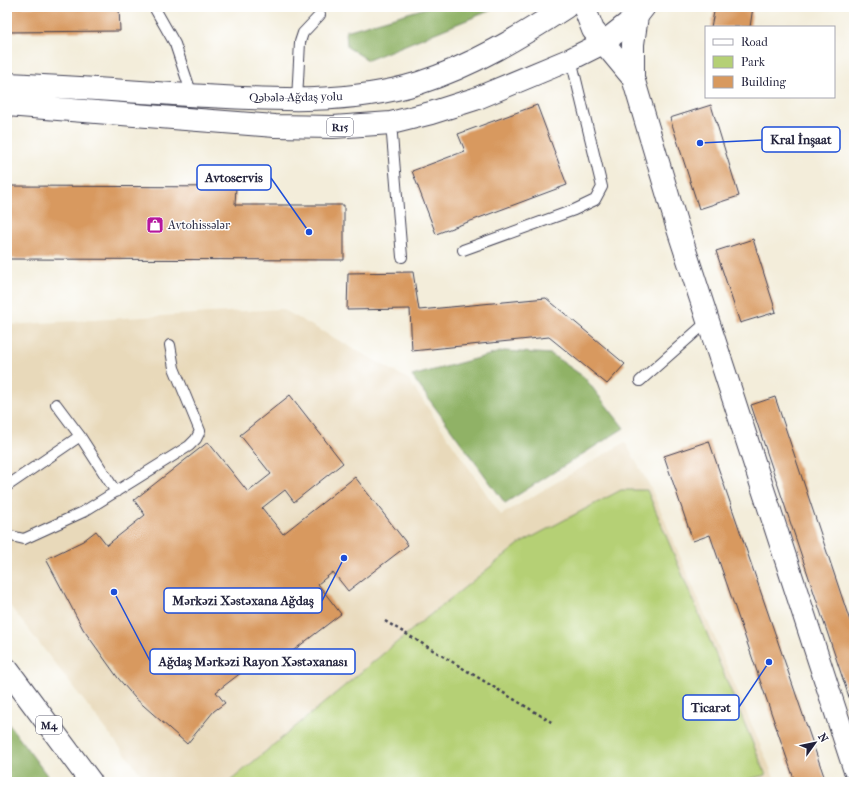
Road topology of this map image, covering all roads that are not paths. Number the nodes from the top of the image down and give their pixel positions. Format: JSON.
{"nodes":[{"id":1,"x":154,"y":7,"type":"edge"},
{"id":2,"x":566,"y":7,"type":"edge"},
{"id":3,"x":584,"y":7,"type":"edge"},
{"id":4,"x":639,"y":10,"type":"edge"},
{"id":5,"x":320,"y":15,"type":"dead end"},
{"id":6,"x":603,"y":43,"type":"junction"},
{"id":7,"x":571,"y":59,"type":"junction"},
{"id":8,"x":633,"y":78,"type":"junction"},
{"id":9,"x":7,"y":84,"type":"edge"},
{"id":10,"x":192,"y":95,"type":"junction"},
{"id":11,"x":297,"y":100,"type":"junction"},
{"id":12,"x":7,"y":105,"type":"edge"},
{"id":13,"x":391,"y":123,"type":"junction"},
{"id":14,"x":464,"y":250,"type":"dead end"},
{"id":15,"x":402,"y":257,"type":"dead end"},
{"id":16,"x":708,"y":322,"type":"junction"},
{"id":17,"x":170,"y":345,"type":"dead end"},
{"id":18,"x":640,"y":381,"type":"dead end"},
{"id":19,"x":56,"y":404,"type":"dead end"},
{"id":20,"x":80,"y":436,"type":"junction"},
{"id":21,"x":7,"y":486,"type":"edge"},
{"id":22,"x":116,"y":492,"type":"junction"},
{"id":23,"x":7,"y":536,"type":"edge"},
{"id":24,"x":7,"y":669,"type":"edge"},
{"id":25,"x":854,"y":768,"type":"edge"},
{"id":26,"x":91,"y":782,"type":"edge"}],
"edges":[{"from":1,"to":10,"type":"lane"},
{"from":2,"to":11,"type":"main road","name":"Qəbələ-Ağdaş yolu"},
{"from":3,"to":6,"type":"main road"},
{"from":4,"to":6,"type":"main road","number":"R15"},
{"from":4,"to":8,"type":"main road"},
{"from":5,"to":11,"type":"lane"},
{"from":6,"to":7,"type":"main road","number":"R15"},
{"from":6,"to":8,"type":"main road"},
{"from":7,"to":13,"type":"main road","number":"R15"},
{"from":7,"to":14,"type":"lane"},
{"from":8,"to":16,"type":"main road"},
{"from":9,"to":10,"type":"main road","name":"Qəbələ-Ağdaş yolu"},
{"from":10,"to":11,"type":"main road","name":"Qəbələ-Ağdaş yolu"},
{"from":12,"to":13,"type":"main road","number":"R15"},
{"from":13,"to":15,"type":"lane"},
{"from":16,"to":18,"type":"lane"},
{"from":16,"to":25,"type":"main road"},
{"from":17,"to":22,"type":"lane"},
{"from":19,"to":20,"type":"lane"},
{"from":20,"to":21,"type":"lane"},
{"from":20,"to":22,"type":"lane"},
{"from":22,"to":23,"type":"lane"},
{"from":24,"to":26,"type":"main road","number":"M4"}]}
